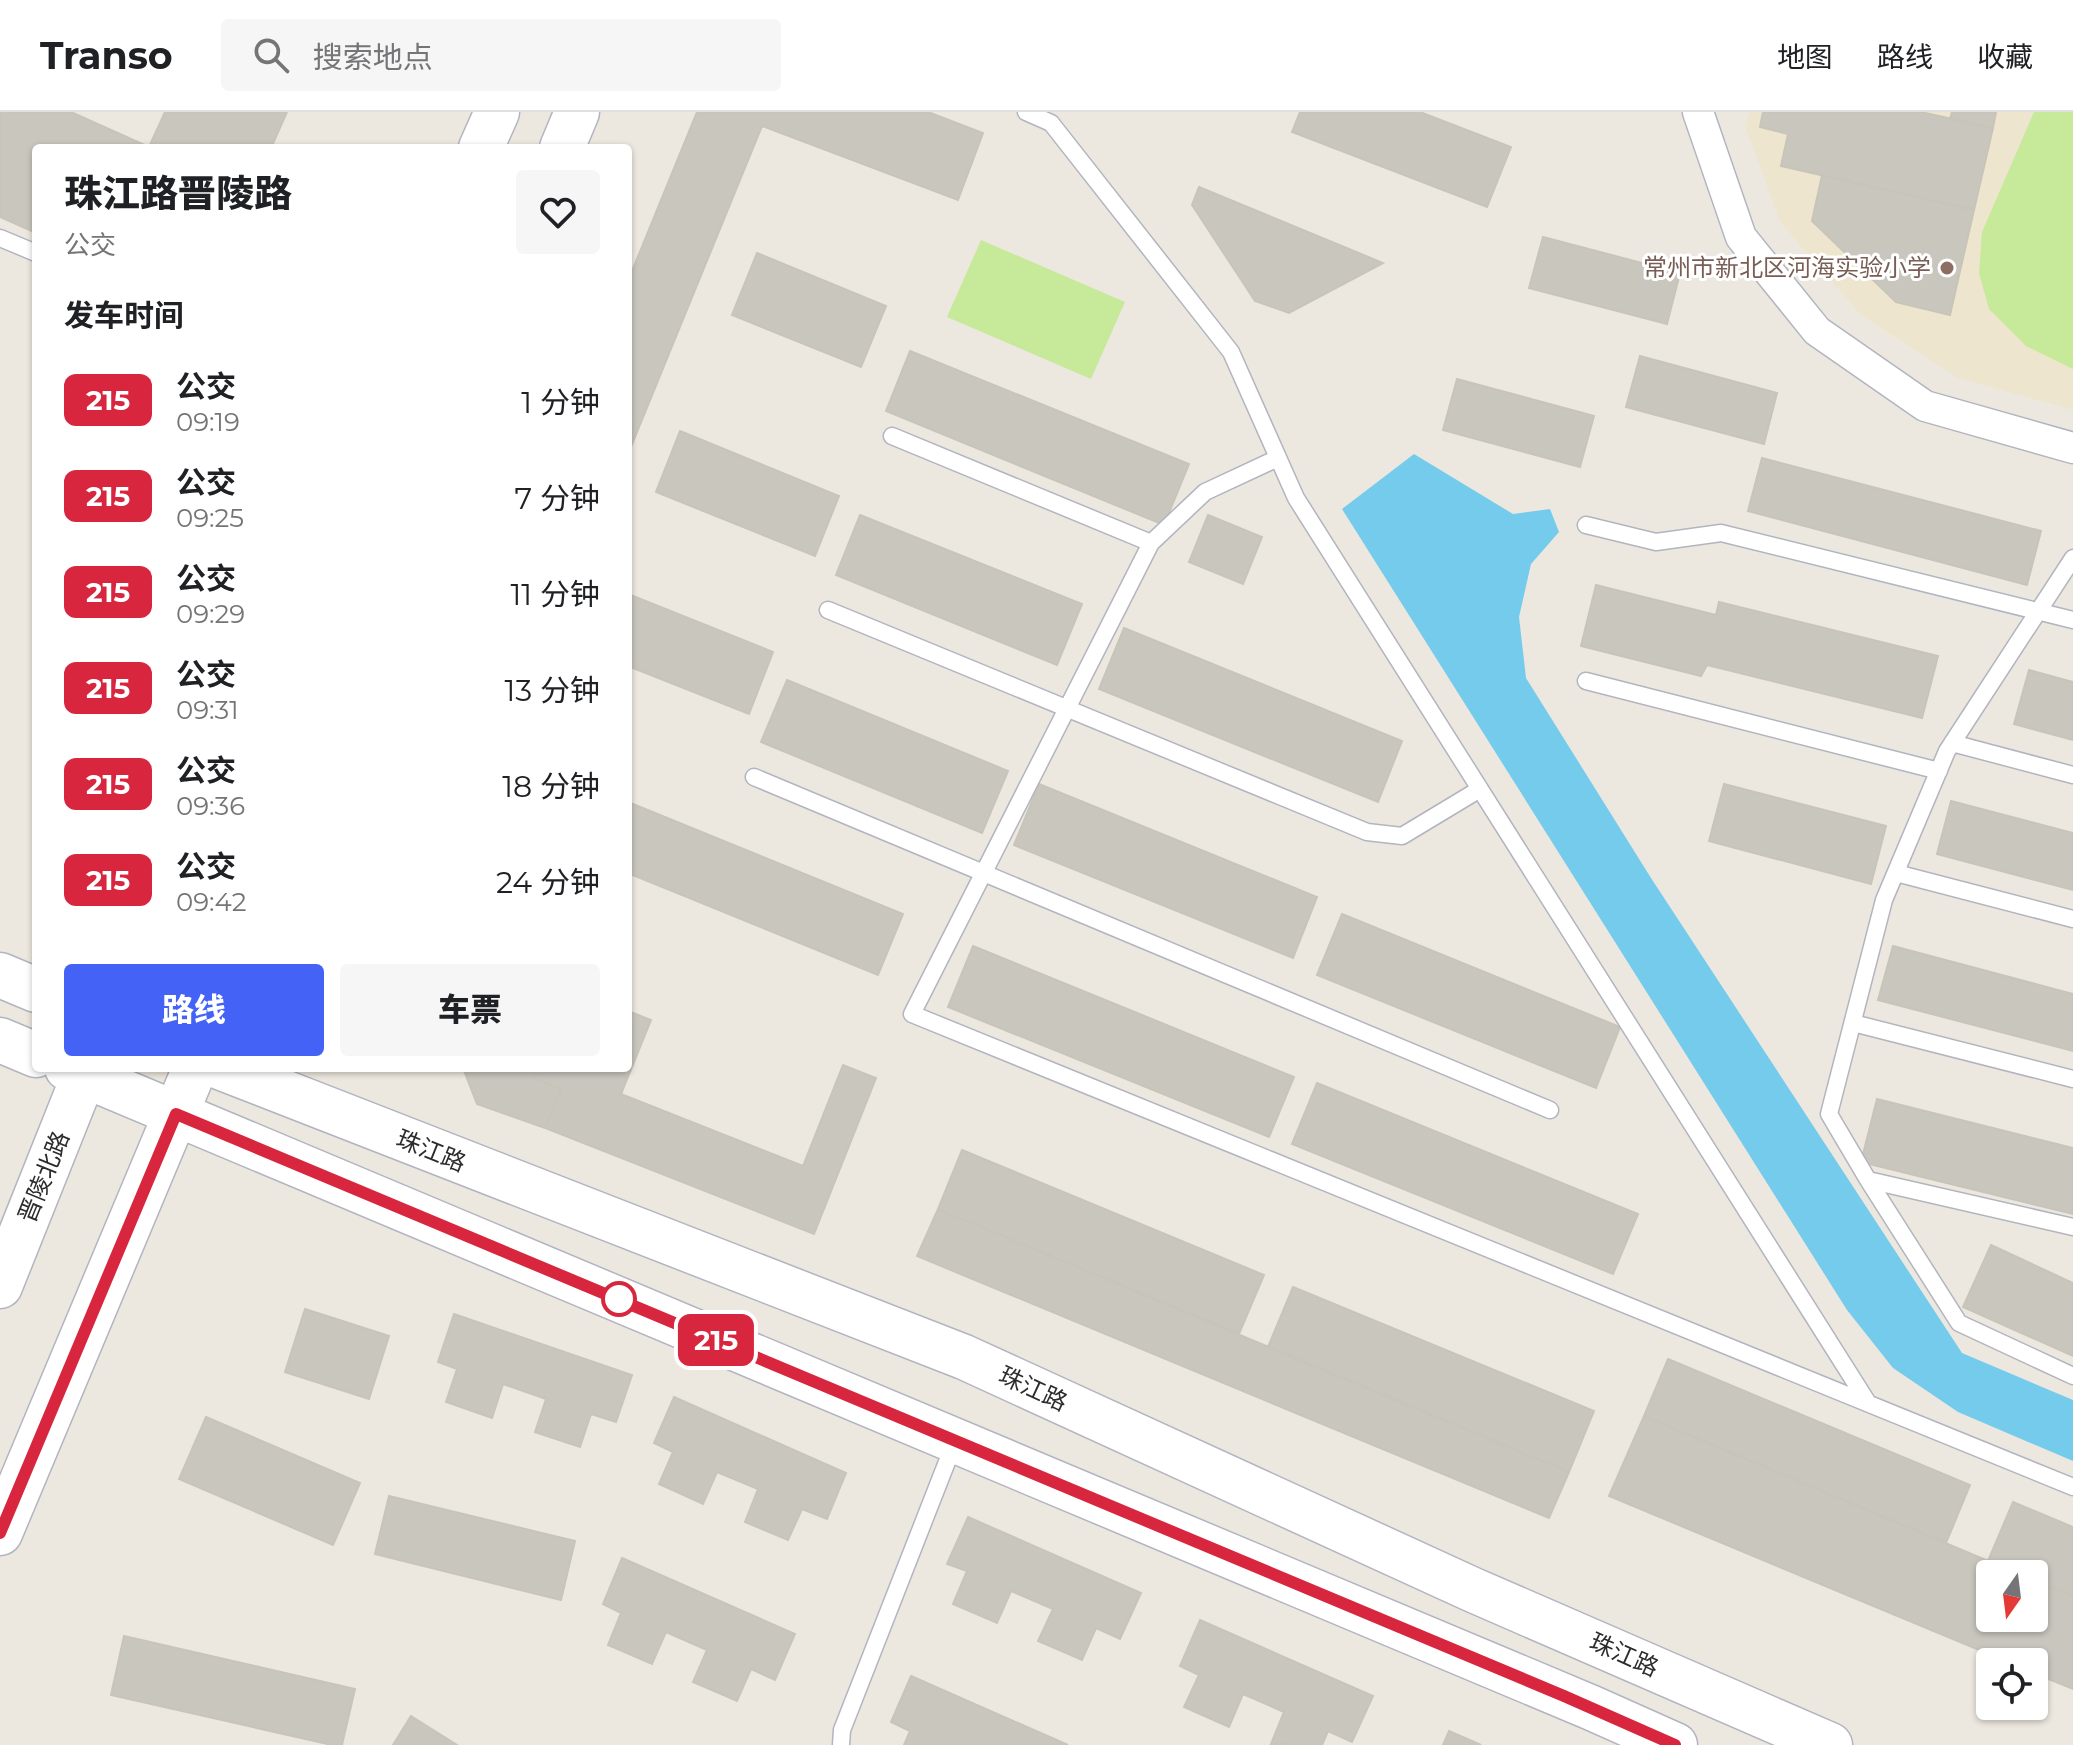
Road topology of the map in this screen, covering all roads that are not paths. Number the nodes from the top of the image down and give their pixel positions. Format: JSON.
{"nodes":[{"id":1,"x":497,"y":112,"type":"edge"},
{"id":2,"x":577,"y":112,"type":"edge"},
{"id":3,"x":1026,"y":112,"type":"edge"},
{"id":4,"x":1698,"y":112,"type":"edge"},
{"id":5,"x":483,"y":144,"type":"edge"},
{"id":6,"x":564,"y":144,"type":"edge"},
{"id":7,"x":0,"y":238,"type":"edge"},
{"id":8,"x":32,"y":251,"type":"edge"},
{"id":9,"x":892,"y":436,"type":"dead end"},
{"id":10,"x":2073,"y":448,"type":"edge"},
{"id":11,"x":1278,"y":458,"type":"junction"},
{"id":12,"x":1586,"y":525,"type":"dead end"},
{"id":13,"x":1151,"y":543,"type":"junction"},
{"id":14,"x":2073,"y":558,"type":"edge"},
{"id":15,"x":828,"y":610,"type":"dead end"},
{"id":16,"x":2038,"y":611,"type":"junction"},
{"id":17,"x":2073,"y":620,"type":"edge"},
{"id":18,"x":1586,"y":681,"type":"dead end"},
{"id":19,"x":1068,"y":708,"type":"junction"},
{"id":20,"x":1952,"y":743,"type":"junction"},
{"id":21,"x":1939,"y":771,"type":"junction"},
{"id":22,"x":2073,"y":775,"type":"edge"},
{"id":23,"x":754,"y":777,"type":"dead end"},
{"id":24,"x":1480,"y":789,"type":"junction"},
{"id":25,"x":984,"y":873,"type":"junction"},
{"id":26,"x":1896,"y":873,"type":"junction"},
{"id":27,"x":2073,"y":919,"type":"edge"},
{"id":28,"x":0,"y":975,"type":"edge"},
{"id":29,"x":32,"y":988,"type":"edge"},
{"id":30,"x":1853,"y":1023,"type":"junction"},
{"id":31,"x":0,"y":1040,"type":"edge"},
{"id":32,"x":32,"y":1053,"type":"edge"},
{"id":33,"x":79,"y":1072,"type":"edge"},
{"id":34,"x":84,"y":1072,"type":"edge"},
{"id":35,"x":193,"y":1072,"type":"edge"},
{"id":36,"x":232,"y":1072,"type":"edge"},
{"id":37,"x":2073,"y":1079,"type":"edge"},
{"id":38,"x":1550,"y":1110,"type":"dead end"},
{"id":39,"x":176,"y":1114,"type":"junction"},
{"id":40,"x":1868,"y":1180,"type":"junction"},
{"id":41,"x":2073,"y":1227,"type":"edge"},
{"id":42,"x":0,"y":1286,"type":"edge"},
{"id":43,"x":2073,"y":1376,"type":"edge"},
{"id":44,"x":1868,"y":1403,"type":"junction"},
{"id":45,"x":955,"y":1441,"type":"junction"},
{"id":46,"x":2073,"y":1487,"type":"edge"},
{"id":47,"x":0,"y":1533,"type":"edge"},
{"id":48,"x":841,"y":1745,"type":"edge"},
{"id":49,"x":1675,"y":1745,"type":"edge"},
{"id":50,"x":1830,"y":1745,"type":"edge"}],
"edges":[{"from":1,"to":5,"type":"street"},
{"from":2,"to":6,"type":"street"},
{"from":3,"to":11,"type":"lane"},
{"from":4,"to":10,"type":"street"},
{"from":7,"to":8,"type":"lane"},
{"from":9,"to":13,"type":"lane"},
{"from":11,"to":13,"type":"lane"},
{"from":11,"to":24,"type":"lane"},
{"from":12,"to":16,"type":"lane"},
{"from":13,"to":19,"type":"lane"},
{"from":14,"to":16,"type":"lane"},
{"from":15,"to":19,"type":"lane"},
{"from":16,"to":17,"type":"lane"},
{"from":16,"to":20,"type":"lane"},
{"from":18,"to":21,"type":"lane"},
{"from":19,"to":24,"type":"lane"},
{"from":19,"to":25,"type":"lane"},
{"from":20,"to":21,"type":"lane"},
{"from":20,"to":22,"type":"lane"},
{"from":21,"to":26,"type":"lane"},
{"from":23,"to":25,"type":"lane"},
{"from":24,"to":44,"type":"lane"},
{"from":25,"to":38,"type":"lane"},
{"from":25,"to":44,"type":"lane"},
{"from":26,"to":27,"type":"lane"},
{"from":26,"to":30,"type":"lane"},
{"from":28,"to":29,"type":"street"},
{"from":30,"to":37,"type":"lane"},
{"from":30,"to":40,"type":"lane"},
{"from":31,"to":32,"type":"street"},
{"from":33,"to":42,"type":"street","name":"晋陵北路"},
{"from":34,"to":39,"type":"street"},
{"from":35,"to":39,"type":"street"},
{"from":36,"to":50,"type":"street","name":"珠江路"},
{"from":39,"to":45,"type":"street"},
{"from":39,"to":47,"type":"street"},
{"from":40,"to":41,"type":"lane"},
{"from":40,"to":43,"type":"lane"},
{"from":44,"to":46,"type":"lane"},
{"from":45,"to":48,"type":"lane"},
{"from":45,"to":49,"type":"street"}]}
